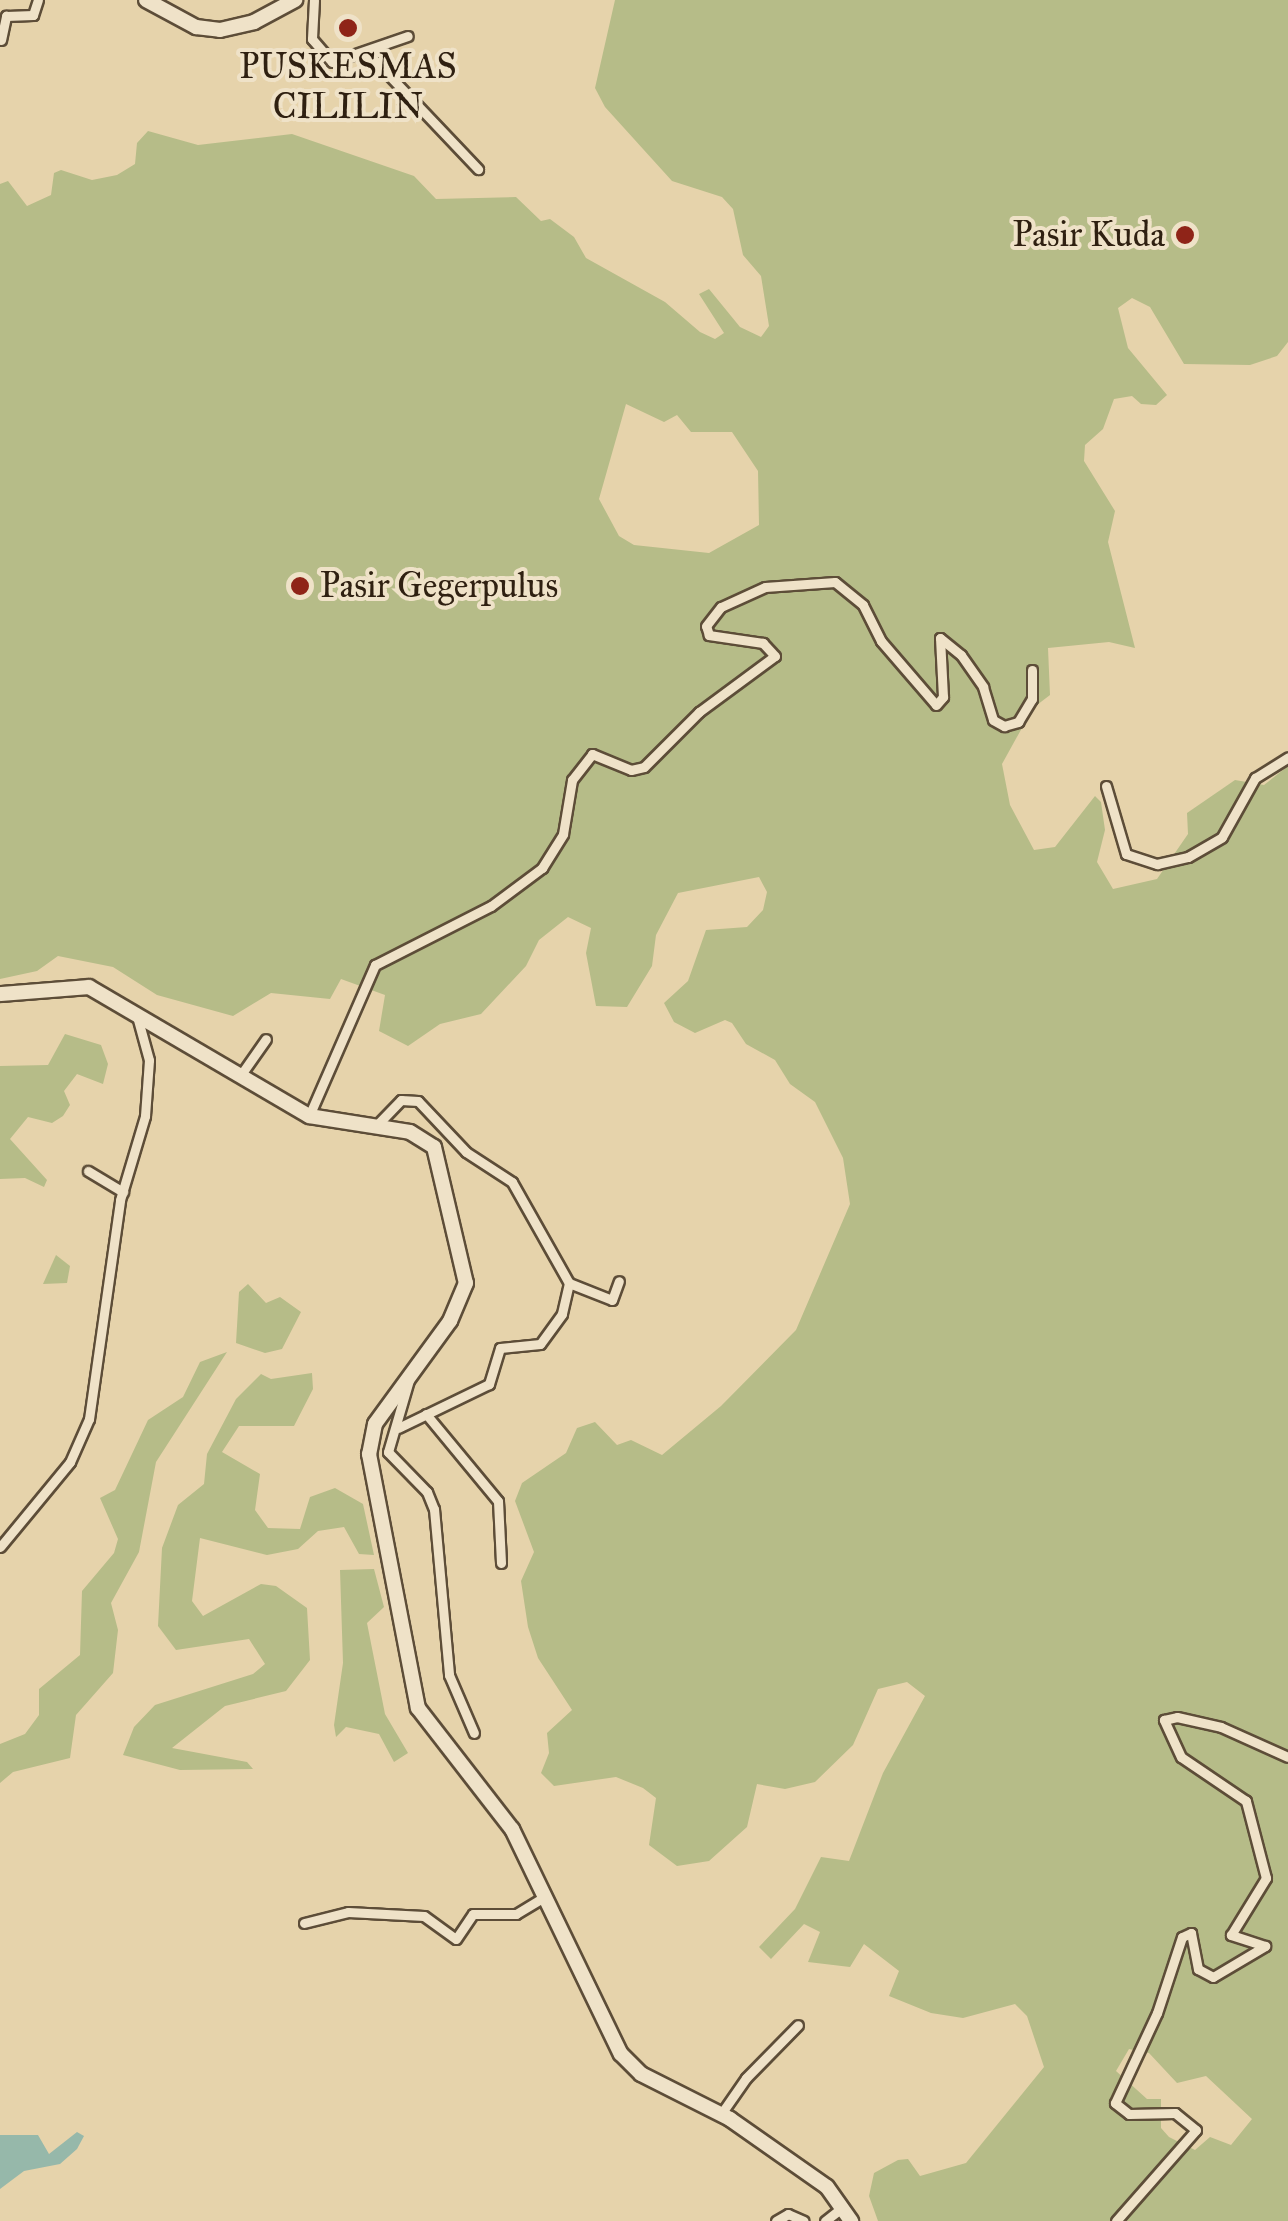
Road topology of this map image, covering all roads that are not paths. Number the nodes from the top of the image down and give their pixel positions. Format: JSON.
{"nodes":[{"id":1,"x":38,"y":0,"type":"edge"},
{"id":2,"x":146,"y":0,"type":"edge"},
{"id":3,"x":296,"y":0,"type":"edge"},
{"id":4,"x":314,"y":0,"type":"edge"},
{"id":5,"x":408,"y":36,"type":"dead end"},
{"id":6,"x":1,"y":40,"type":"edge"},
{"id":7,"x":366,"y":50,"type":"junction"},
{"id":8,"x":478,"y":169,"type":"dead end"},
{"id":9,"x":1032,"y":670,"type":"dead end"},
{"id":10,"x":1288,"y":757,"type":"edge"},
{"id":11,"x":1106,"y":786,"type":"dead end"},
{"id":12,"x":0,"y":994,"type":"edge"},
{"id":13,"x":138,"y":1016,"type":"junction"},
{"id":14,"x":266,"y":1039,"type":"dead end"},
{"id":15,"x":238,"y":1078,"type":"junction"},
{"id":16,"x":310,"y":1116,"type":"junction"},
{"id":17,"x":374,"y":1128,"type":"junction"},
{"id":18,"x":88,"y":1171,"type":"dead end"},
{"id":19,"x":123,"y":1192,"type":"junction"},
{"id":20,"x":619,"y":1281,"type":"dead end"},
{"id":21,"x":569,"y":1283,"type":"junction"},
{"id":22,"x":408,"y":1380,"type":"junction"},
{"id":23,"x":426,"y":1414,"type":"junction"},
{"id":24,"x":398,"y":1428,"type":"junction"},
{"id":25,"x":0,"y":1547,"type":"edge"},
{"id":26,"x":501,"y":1563,"type":"dead end"},
{"id":27,"x":474,"y":1733,"type":"dead end"},
{"id":28,"x":1288,"y":1757,"type":"edge"},
{"id":29,"x":546,"y":1896,"type":"junction"},
{"id":30,"x":304,"y":1924,"type":"dead end"},
{"id":31,"x":798,"y":2025,"type":"dead end"},
{"id":32,"x":721,"y":2114,"type":"junction"},
{"id":33,"x":847,"y":2214,"type":"edge"},
{"id":34,"x":776,"y":2221,"type":"edge"},
{"id":35,"x":804,"y":2221,"type":"edge"},
{"id":36,"x":825,"y":2221,"type":"edge"},
{"id":37,"x":1116,"y":2221,"type":"edge"}],
"edges":[{"from":1,"to":6,"type":"street"},
{"from":2,"to":3,"type":"main road"},
{"from":4,"to":7,"type":"street"},
{"from":5,"to":7,"type":"street"},
{"from":7,"to":8,"type":"street"},
{"from":9,"to":16,"type":"street"},
{"from":10,"to":11,"type":"street"},
{"from":12,"to":13,"type":"main road"},
{"from":13,"to":15,"type":"main road"},
{"from":13,"to":19,"type":"street"},
{"from":14,"to":15,"type":"street"},
{"from":15,"to":16,"type":"main road"},
{"from":16,"to":17,"type":"main road"},
{"from":17,"to":21,"type":"street"},
{"from":17,"to":22,"type":"main road"},
{"from":18,"to":19,"type":"street"},
{"from":19,"to":25,"type":"street"},
{"from":20,"to":21,"type":"street"},
{"from":21,"to":23,"type":"street"},
{"from":22,"to":24,"type":"street"},
{"from":22,"to":29,"type":"main road"},
{"from":23,"to":24,"type":"street"},
{"from":23,"to":26,"type":"street"},
{"from":24,"to":27,"type":"street"},
{"from":28,"to":37,"type":"street"},
{"from":29,"to":30,"type":"street"},
{"from":29,"to":32,"type":"main road"},
{"from":31,"to":32,"type":"street"},
{"from":32,"to":33,"type":"main road"},
{"from":33,"to":36,"type":"street"},
{"from":34,"to":35,"type":"street"}]}
